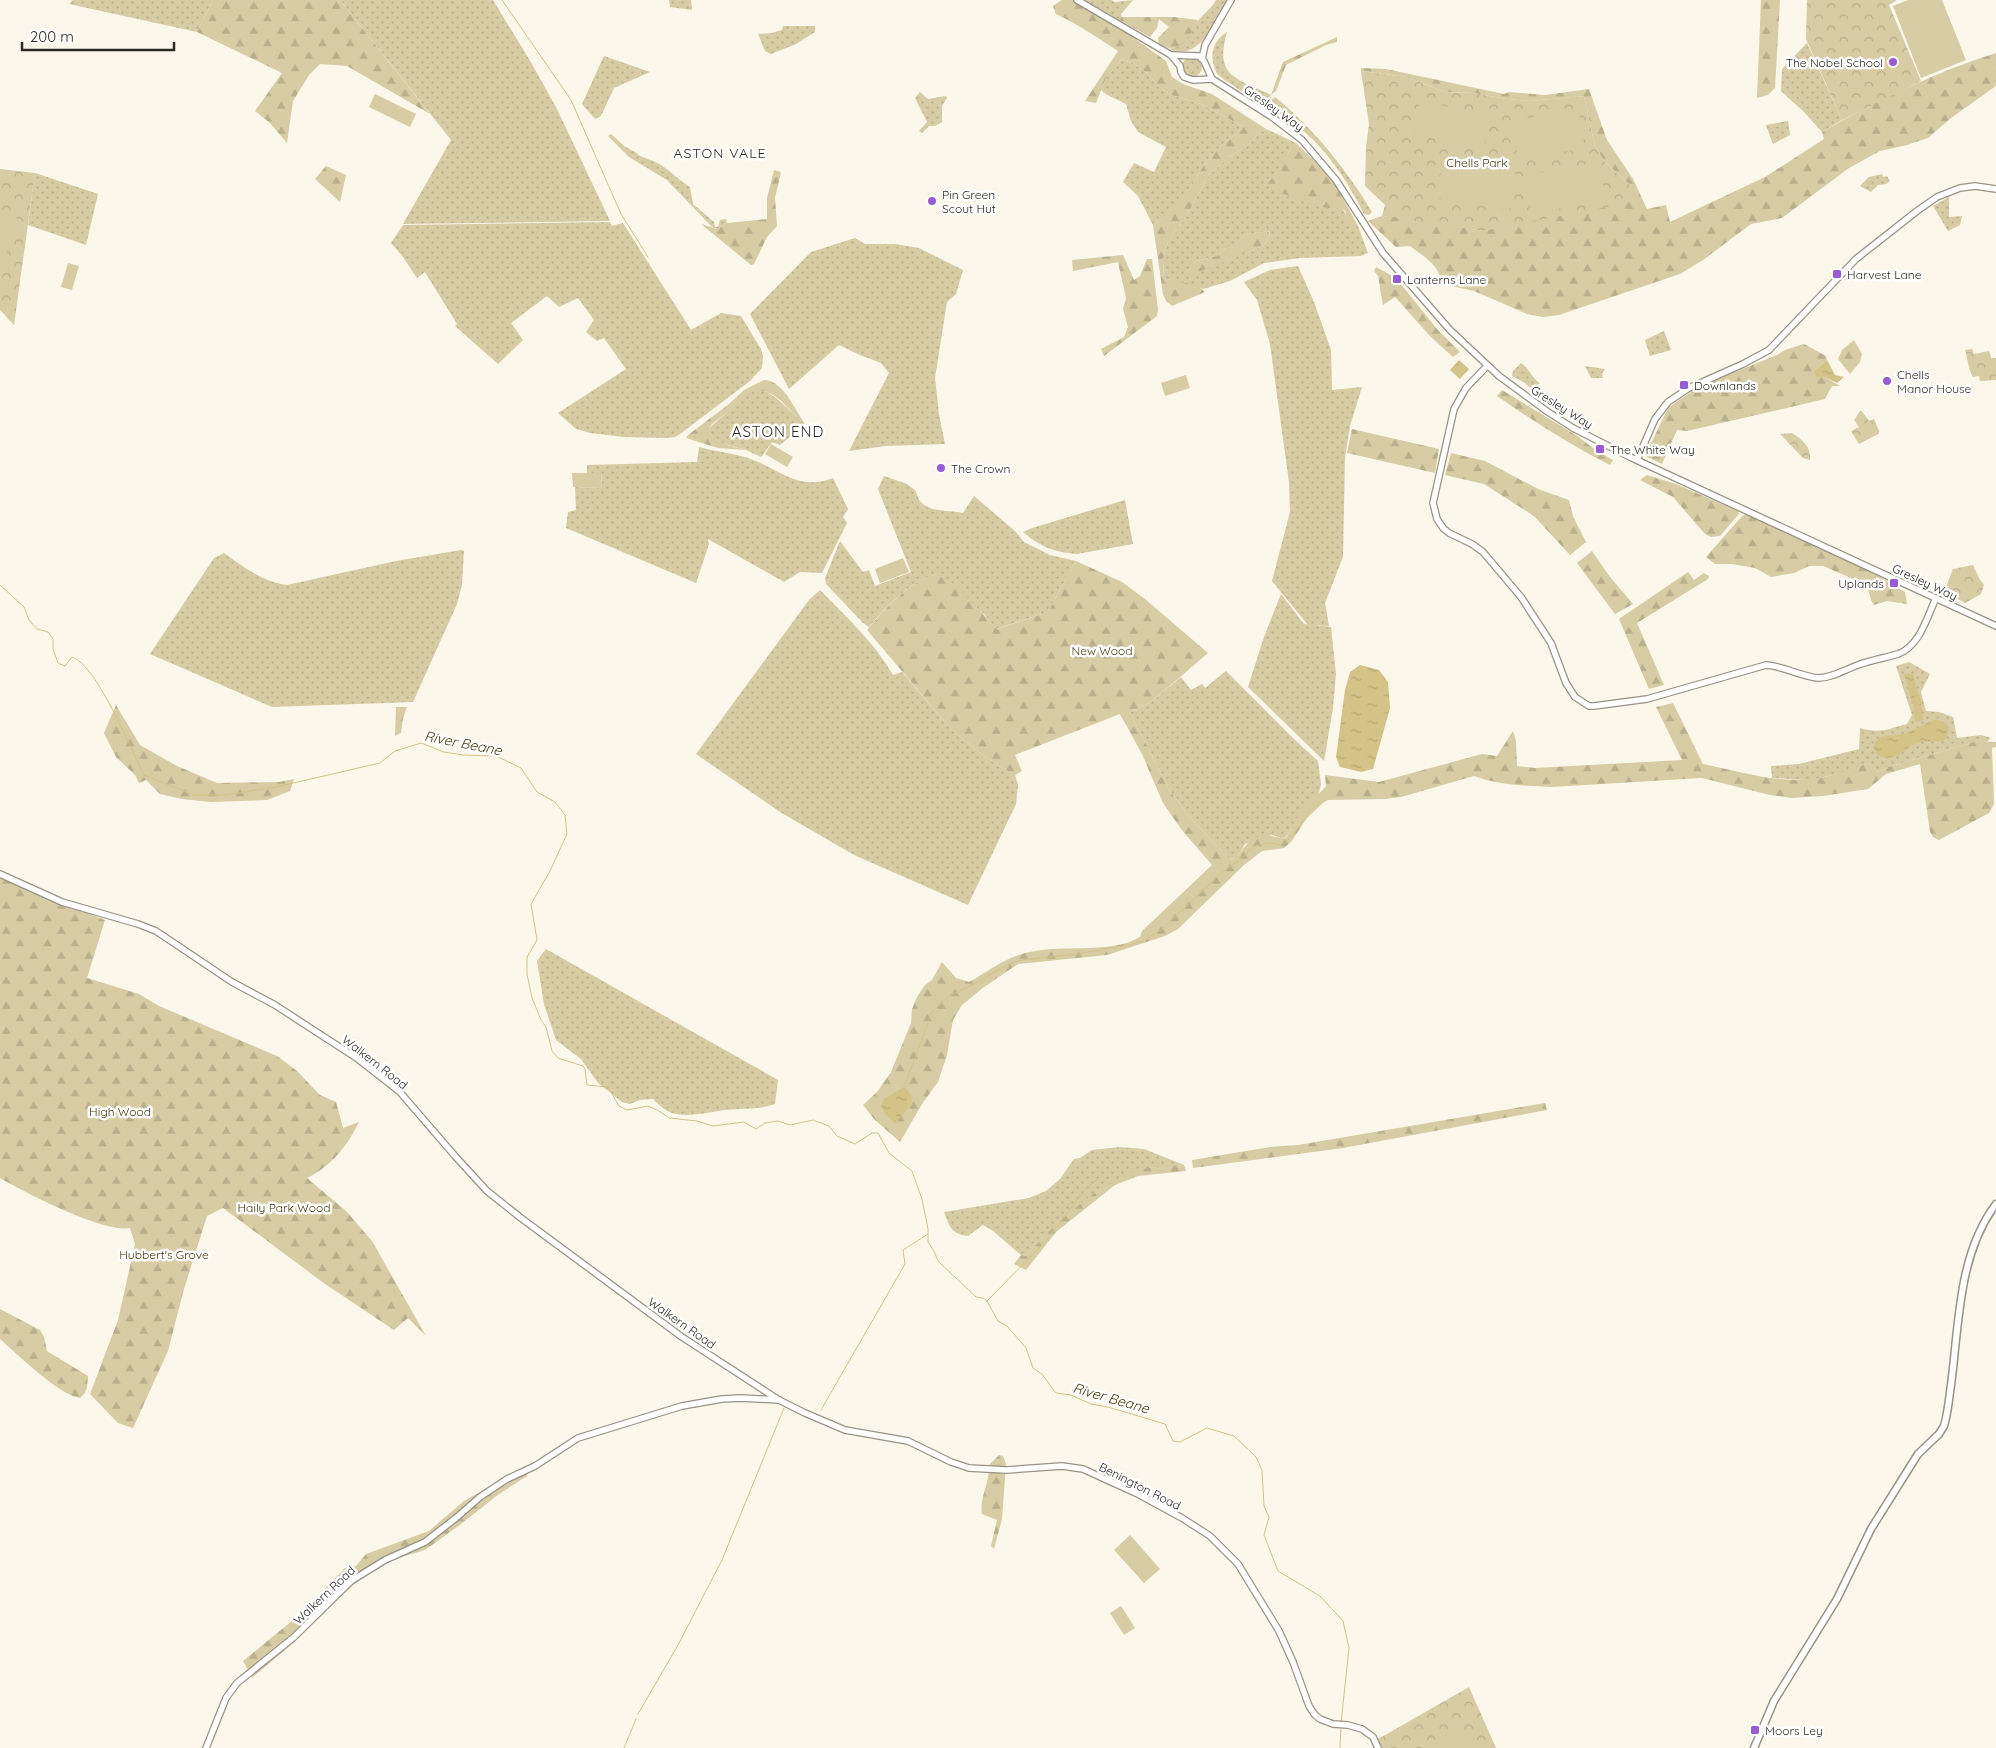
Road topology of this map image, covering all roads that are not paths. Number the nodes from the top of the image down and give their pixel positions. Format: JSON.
{"nodes":[{"id":1,"x":1077,"y":0,"type":"edge"},
{"id":2,"x":1231,"y":0,"type":"edge"},
{"id":3,"x":1205,"y":46,"type":"junction"},
{"id":4,"x":1172,"y":54,"type":"junction"},
{"id":5,"x":1194,"y":54,"type":"junction"},
{"id":6,"x":1186,"y":56,"type":"junction"},
{"id":7,"x":1202,"y":59,"type":"junction"},
{"id":8,"x":1180,"y":66,"type":"junction"},
{"id":9,"x":1205,"y":67,"type":"junction"},
{"id":10,"x":1198,"y":78,"type":"junction"},
{"id":11,"x":1212,"y":79,"type":"junction"},
{"id":12,"x":1996,"y":189,"type":"edge"},
{"id":13,"x":1487,"y":366,"type":"junction"},
{"id":14,"x":1637,"y":460,"type":"junction"},
{"id":15,"x":1936,"y":598,"type":"junction"},
{"id":16,"x":1996,"y":626,"type":"edge"},
{"id":17,"x":0,"y":874,"type":"edge"},
{"id":18,"x":1996,"y":1204,"type":"edge"},
{"id":19,"x":779,"y":1400,"type":"junction"},
{"id":20,"x":206,"y":1748,"type":"edge"},
{"id":21,"x":1378,"y":1748,"type":"edge"},
{"id":22,"x":1754,"y":1748,"type":"edge"}],
"edges":[{"from":1,"to":4,"type":"street","name":"Gresley Way"},
{"from":2,"to":3,"type":"street"},
{"from":3,"to":5,"type":"street"},
{"from":3,"to":7,"type":"street"},
{"from":4,"to":6,"type":"street","name":"Gresley Way"},
{"from":4,"to":8,"type":"street","name":"Gresley Way"},
{"from":5,"to":6,"type":"street","name":"Gresley Way"},
{"from":5,"to":7,"type":"street"},
{"from":6,"to":8,"type":"street"},
{"from":7,"to":9,"type":"street","name":"Gresley Way"},
{"from":8,"to":10,"type":"street","name":"Gresley Way"},
{"from":9,"to":10,"type":"street"},
{"from":9,"to":11,"type":"street","name":"Gresley Way"},
{"from":10,"to":11,"type":"street","name":"Gresley Way"},
{"from":11,"to":13,"type":"street","name":"Gresley Way"},
{"from":12,"to":14,"type":"street"},
{"from":13,"to":14,"type":"street","name":"Gresley Way"},
{"from":13,"to":15,"type":"street"},
{"from":14,"to":15,"type":"street","name":"Gresley Way"},
{"from":15,"to":16,"type":"street","name":"Gresley Way"},
{"from":17,"to":19,"type":"street","name":"Walkern Road"},
{"from":18,"to":22,"type":"main road"},
{"from":19,"to":20,"type":"street","name":"Walkern Road"},
{"from":19,"to":21,"type":"street","name":"Benington Road"}]}
